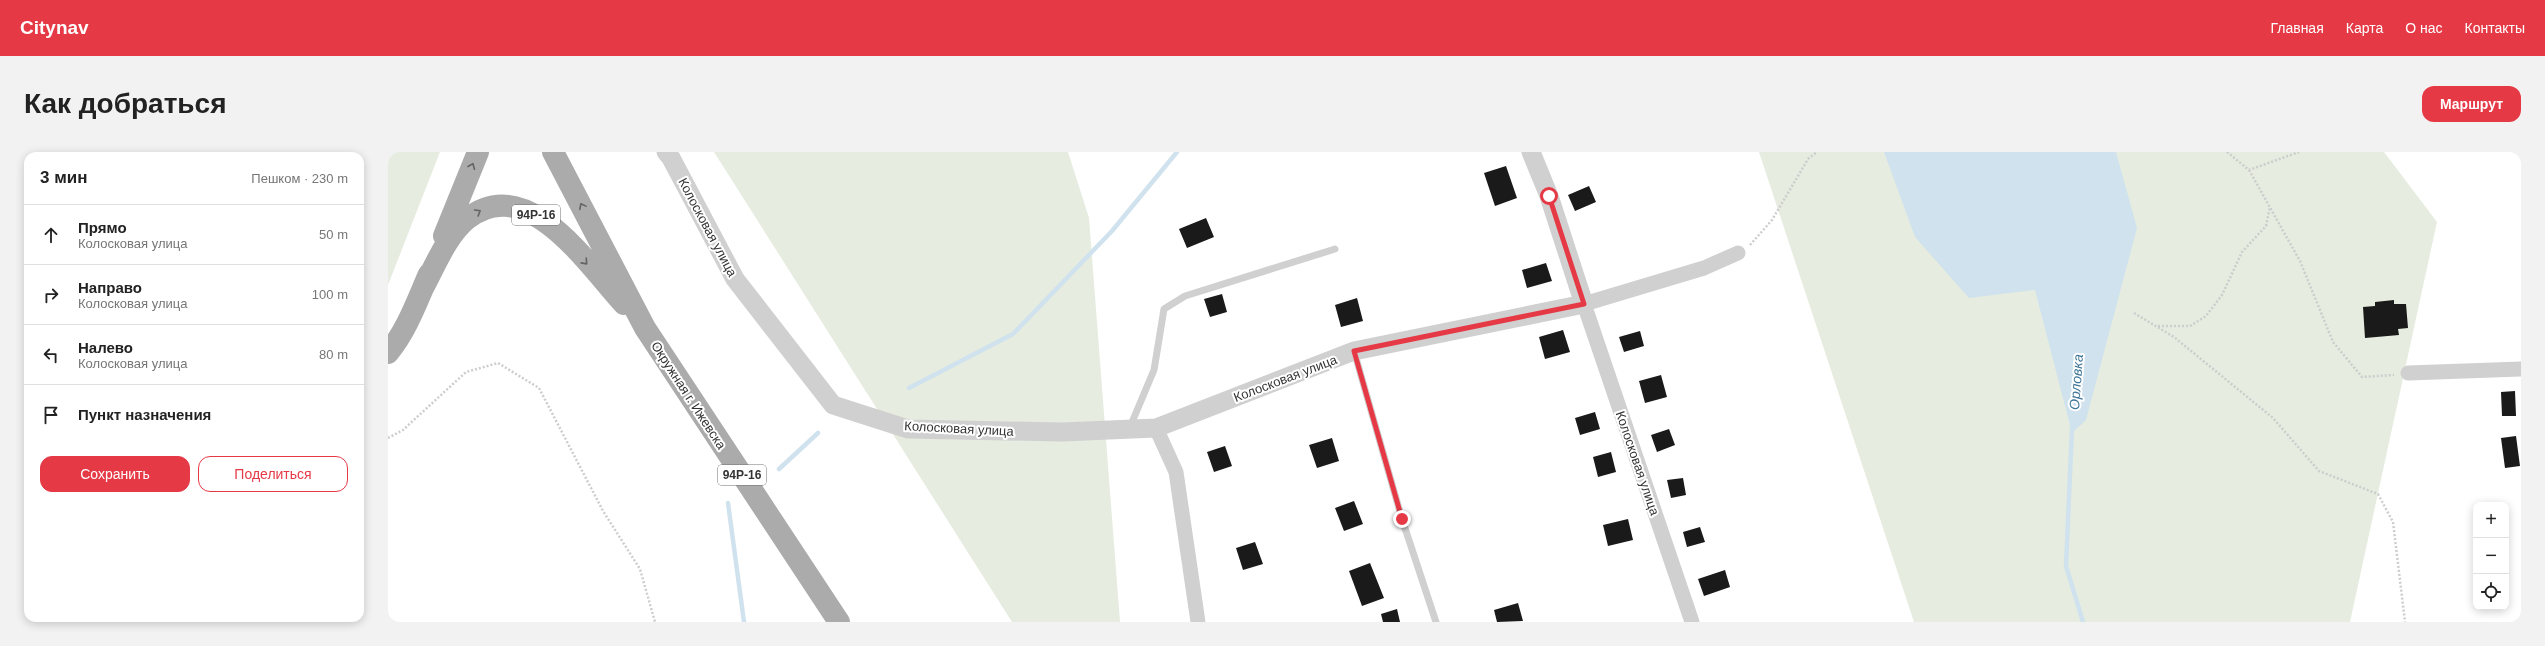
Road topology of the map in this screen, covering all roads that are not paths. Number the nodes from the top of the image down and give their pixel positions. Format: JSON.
{"nodes":[{"id":1,"x":478,"y":152,"type":"edge"},
{"id":2,"x":554,"y":152,"type":"edge"},
{"id":3,"x":666,"y":152,"type":"edge"},
{"id":4,"x":1531,"y":152,"type":"edge"},
{"id":5,"x":1335,"y":249,"type":"dead end"},
{"id":6,"x":1738,"y":253,"type":"road end"},
{"id":7,"x":423,"y":288,"type":"junction"},
{"id":8,"x":1584,"y":304,"type":"junction"},
{"id":9,"x":645,"y":328,"type":"junction"},
{"id":10,"x":1354,"y":351,"type":"junction"},
{"id":11,"x":388,"y":353,"type":"edge"},
{"id":12,"x":2521,"y":368,"type":"edge"},
{"id":13,"x":2408,"y":373,"type":"road end"},
{"id":14,"x":1156,"y":428,"type":"junction"},
{"id":15,"x":1130,"y":429,"type":"junction"},
{"id":16,"x":840,"y":622,"type":"edge"},
{"id":17,"x":1198,"y":622,"type":"edge"},
{"id":18,"x":1436,"y":622,"type":"edge"},
{"id":19,"x":1692,"y":622,"type":"edge"}],
"edges":[{"from":7,"to":1,"type":"main road","number":"94Р-16","one_way":true},
{"from":9,"to":2,"type":"main road","name":"Окружная г. Ижевска","number":"94Р-16","one_way":true},
{"from":3,"to":15,"type":"street","name":"Колосковая улица"},
{"from":4,"to":8,"type":"street","name":"Колосковая улица"},
{"from":5,"to":15,"type":"lane"},
{"from":6,"to":8,"type":"street"},
{"from":7,"to":9,"type":"main road","name":"Окружная г. Ижевска","number":"94Р-16","one_way":true},
{"from":7,"to":11,"type":"main road","number":"94Р-16"},
{"from":8,"to":10,"type":"street","name":"Колосковая улица"},
{"from":8,"to":19,"type":"street","name":"Колосковая улица"},
{"from":9,"to":16,"type":"main road","name":"Окружная г. Ижевска","number":"94Р-16"},
{"from":10,"to":14,"type":"street","name":"Колосковая улица"},
{"from":10,"to":18,"type":"lane","name":"Колосковая улица"},
{"from":12,"to":13,"type":"street"},
{"from":14,"to":15,"type":"street","name":"Колосковая улица"},
{"from":14,"to":17,"type":"street"}]}
